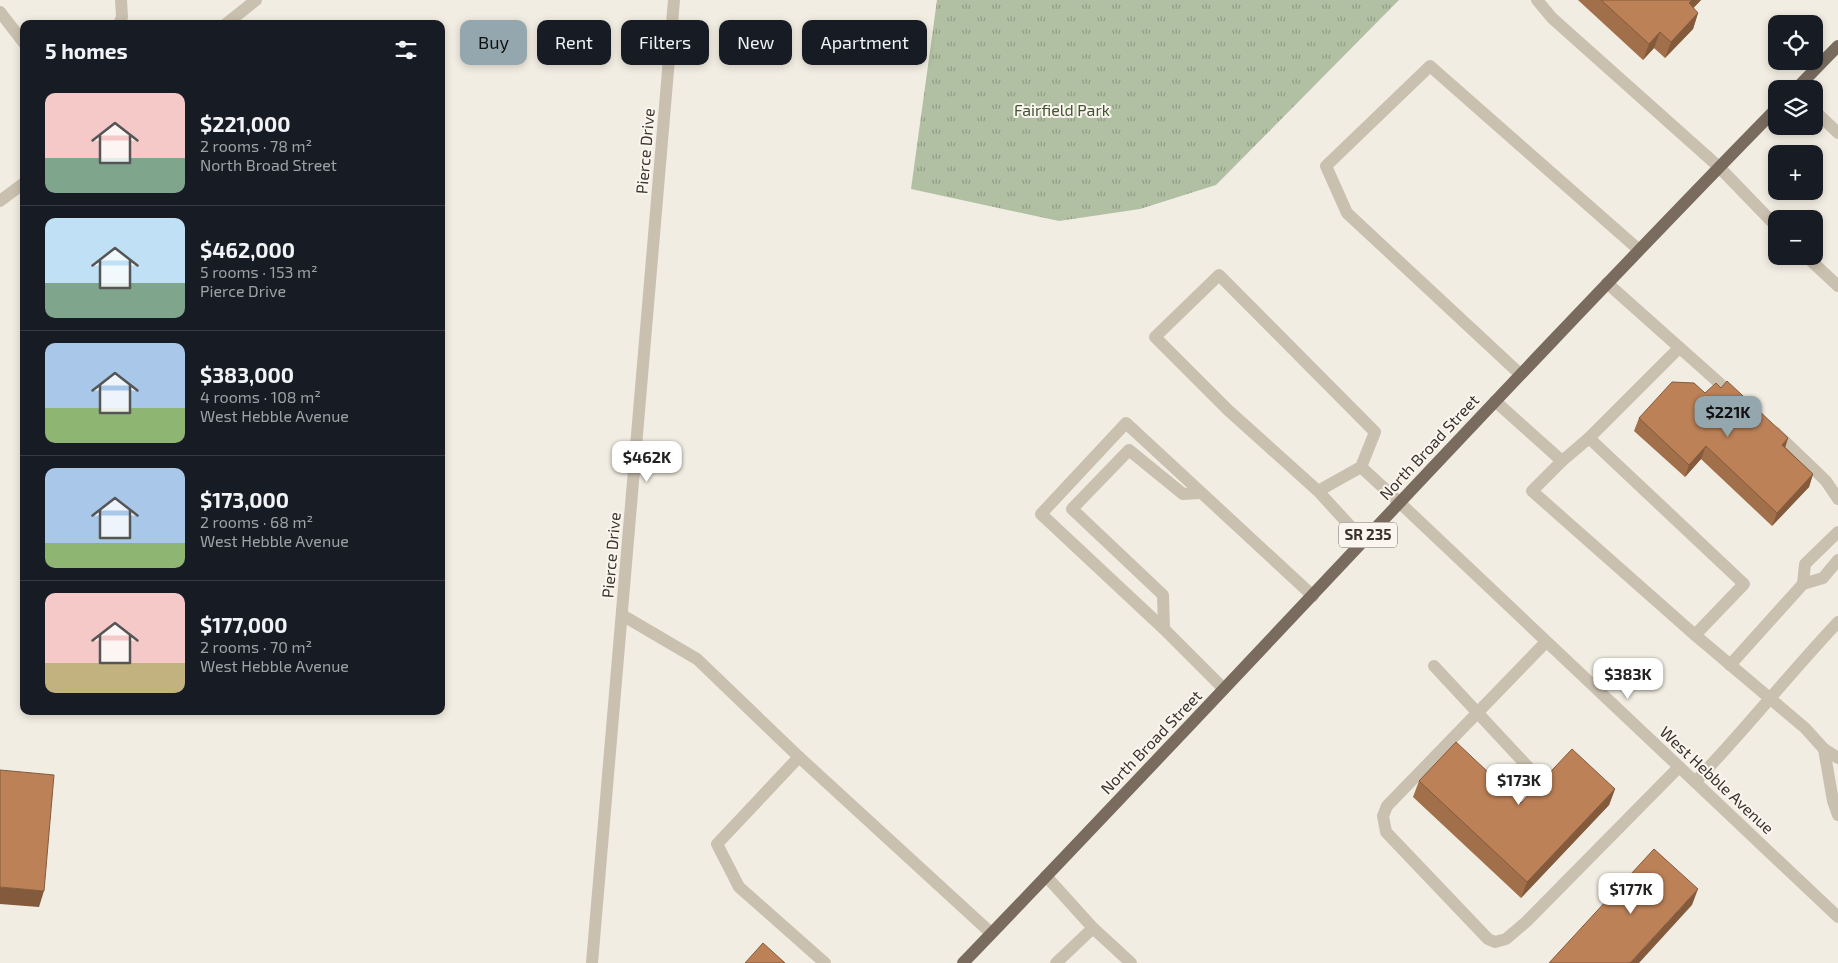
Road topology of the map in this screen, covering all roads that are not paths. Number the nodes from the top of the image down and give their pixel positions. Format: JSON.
{"nodes":[{"id":1,"x":121,"y":0,"type":"edge"},
{"id":2,"x":256,"y":0,"type":"edge"},
{"id":3,"x":674,"y":0,"type":"edge"},
{"id":4,"x":1537,"y":0,"type":"edge"},
{"id":5,"x":0,"y":12,"type":"edge"},
{"id":6,"x":121,"y":20,"type":"edge"},
{"id":7,"x":231,"y":20,"type":"edge"},
{"id":8,"x":20,"y":38,"type":"edge"},
{"id":9,"x":1838,"y":46,"type":"edge"},
{"id":10,"x":1805,"y":80,"type":"edge"},
{"id":11,"x":1768,"y":117,"type":"edge"},
{"id":12,"x":1823,"y":119,"type":"edge"},
{"id":13,"x":1838,"y":133,"type":"edge"},
{"id":14,"x":1719,"y":167,"type":"junction"},
{"id":15,"x":20,"y":186,"type":"edge"},
{"id":16,"x":0,"y":202,"type":"edge"},
{"id":17,"x":1768,"y":218,"type":"edge"},
{"id":18,"x":1638,"y":249,"type":"junction"},
{"id":19,"x":1816,"y":265,"type":"edge"},
{"id":20,"x":1607,"y":282,"type":"junction"},
{"id":21,"x":1838,"y":286,"type":"edge"},
{"id":22,"x":1679,"y":348,"type":"junction"},
{"id":23,"x":1520,"y":374,"type":"junction"},
{"id":24,"x":1495,"y":400,"type":"junction"},
{"id":25,"x":1743,"y":404,"type":"edge"},
{"id":26,"x":1764,"y":422,"type":"edge"},
{"id":27,"x":1589,"y":438,"type":"junction"},
{"id":28,"x":1562,"y":461,"type":"junction"},
{"id":29,"x":1361,"y":467,"type":"junction"},
{"id":30,"x":1318,"y":491,"type":"junction"},
{"id":31,"x":1202,"y":493,"type":"junction"},
{"id":32,"x":1838,"y":498,"type":"edge"},
{"id":33,"x":1399,"y":502,"type":"junction"},
{"id":34,"x":1838,"y":532,"type":"edge"},
{"id":35,"x":1363,"y":540,"type":"junction"},
{"id":36,"x":1838,"y":560,"type":"edge"},
{"id":37,"x":1804,"y":584,"type":"junction"},
{"id":38,"x":1313,"y":596,"type":"junction"},
{"id":39,"x":622,"y":615,"type":"junction"},
{"id":40,"x":1838,"y":622,"type":"edge"},
{"id":41,"x":1164,"y":629,"type":"junction"},
{"id":42,"x":1695,"y":635,"type":"junction"},
{"id":43,"x":1546,"y":642,"type":"junction"},
{"id":44,"x":1730,"y":665,"type":"junction"},
{"id":45,"x":1434,"y":666,"type":"dead end"},
{"id":46,"x":1224,"y":689,"type":"junction"},
{"id":47,"x":1770,"y":700,"type":"junction"},
{"id":48,"x":1476,"y":712,"type":"junction"},
{"id":49,"x":1824,"y":749,"type":"junction"},
{"id":50,"x":799,"y":757,"type":"junction"},
{"id":51,"x":1838,"y":758,"type":"edge"},
{"id":52,"x":1679,"y":766,"type":"junction"},
{"id":53,"x":1530,"y":769,"type":"dead end"},
{"id":54,"x":1695,"y":782,"type":"junction"},
{"id":55,"x":1838,"y":815,"type":"edge"},
{"id":56,"x":1046,"y":876,"type":"junction"},
{"id":57,"x":1838,"y":917,"type":"edge"},
{"id":58,"x":1093,"y":928,"type":"junction"},
{"id":59,"x":991,"y":934,"type":"junction"},
{"id":60,"x":592,"y":963,"type":"edge"},
{"id":61,"x":825,"y":963,"type":"edge"},
{"id":62,"x":963,"y":963,"type":"edge"},
{"id":63,"x":1056,"y":963,"type":"edge"},
{"id":64,"x":1131,"y":963,"type":"edge"}],
"edges":[{"from":1,"to":6,"type":"street"},
{"from":2,"to":7,"type":"street"},
{"from":3,"to":39,"type":"street","name":"Pierce Drive"},
{"from":4,"to":14,"type":"street"},
{"from":5,"to":8,"type":"street"},
{"from":9,"to":10,"type":"main road"},
{"from":11,"to":14,"type":"main road","name":"North Broad Street","number":"SR 235"},
{"from":12,"to":13,"type":"street"},
{"from":14,"to":17,"type":"street"},
{"from":14,"to":18,"type":"main road","name":"North Broad Street","number":"SR 235"},
{"from":15,"to":16,"type":"street"},
{"from":18,"to":20,"type":"main road","name":"North Broad Street","number":"SR 235"},
{"from":18,"to":23,"type":"street"},
{"from":19,"to":21,"type":"street"},
{"from":20,"to":22,"type":"street"},
{"from":20,"to":23,"type":"main road","name":"North Broad Street","number":"SR 235"},
{"from":22,"to":25,"type":"street"},
{"from":22,"to":27,"type":"street"},
{"from":23,"to":24,"type":"main road","name":"North Broad Street","number":"SR 235"},
{"from":24,"to":28,"type":"street"},
{"from":24,"to":33,"type":"main road","name":"North Broad Street","number":"SR 235"},
{"from":26,"to":32,"type":"street"},
{"from":27,"to":28,"type":"street"},
{"from":27,"to":42,"type":"street"},
{"from":28,"to":42,"type":"street"},
{"from":29,"to":30,"type":"street"},
{"from":29,"to":30,"type":"street"},
{"from":29,"to":33,"type":"street","name":"West Hebble Avenue"},
{"from":30,"to":35,"type":"street"},
{"from":31,"to":38,"type":"street"},
{"from":31,"to":41,"type":"street"},
{"from":31,"to":41,"type":"street"},
{"from":33,"to":35,"type":"main road","name":"North Broad Street","number":"SR 235"},
{"from":33,"to":43,"type":"street","name":"West Hebble Avenue"},
{"from":34,"to":37,"type":"street"},
{"from":35,"to":38,"type":"main road","name":"North Broad Street","number":"SR 235"},
{"from":36,"to":37,"type":"street"},
{"from":37,"to":44,"type":"street"},
{"from":38,"to":46,"type":"main road","name":"North Broad Street","number":"SR 235"},
{"from":39,"to":50,"type":"street"},
{"from":39,"to":60,"type":"street","name":"Pierce Drive"},
{"from":40,"to":47,"type":"street"},
{"from":41,"to":46,"type":"street"},
{"from":42,"to":44,"type":"street"},
{"from":43,"to":48,"type":"street"},
{"from":43,"to":52,"type":"street","name":"West Hebble Avenue"},
{"from":44,"to":47,"type":"street"},
{"from":45,"to":48,"type":"street"},
{"from":46,"to":56,"type":"main road","name":"North Broad Street","number":"SR 235"},
{"from":47,"to":49,"type":"street"},
{"from":47,"to":54,"type":"street"},
{"from":48,"to":52,"type":"street"},
{"from":48,"to":53,"type":"street"},
{"from":49,"to":51,"type":"street"},
{"from":49,"to":55,"type":"street"},
{"from":50,"to":59,"type":"street"},
{"from":50,"to":61,"type":"street"},
{"from":52,"to":54,"type":"street","name":"West Hebble Avenue"},
{"from":54,"to":57,"type":"street","name":"West Hebble Avenue"},
{"from":56,"to":58,"type":"street"},
{"from":56,"to":59,"type":"main road","name":"North Broad Street","number":"SR 235"},
{"from":58,"to":63,"type":"street"},
{"from":58,"to":64,"type":"street"},
{"from":59,"to":62,"type":"main road","name":"North Broad Street","number":"SR 235"}]}
